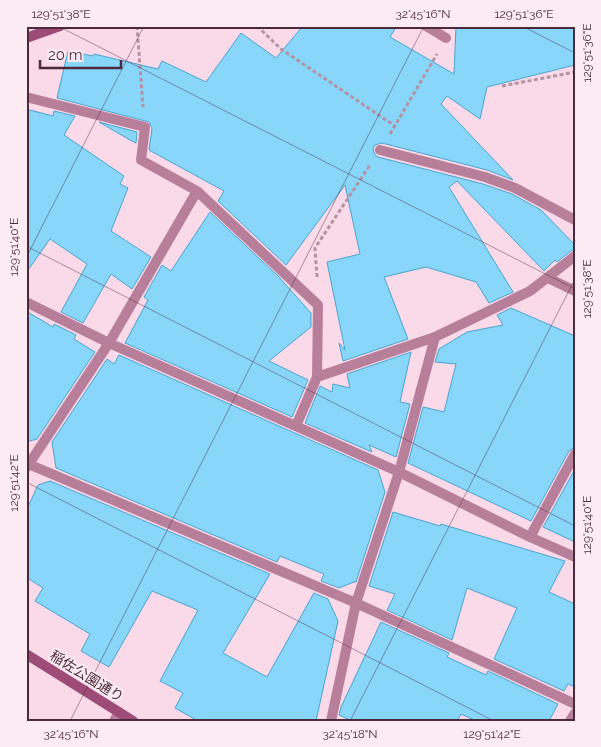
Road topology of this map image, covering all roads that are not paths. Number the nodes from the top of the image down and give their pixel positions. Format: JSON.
{"nodes":[{"id":1,"x":60,"y":26,"type":"edge"},
{"id":2,"x":426,"y":26,"type":"edge"},
{"id":3,"x":26,"y":38,"type":"edge"},
{"id":4,"x":446,"y":38,"type":"road end"},
{"id":5,"x":26,"y":97,"type":"edge"},
{"id":6,"x":380,"y":150,"type":"road end"},
{"id":7,"x":197,"y":191,"type":"junction"},
{"id":8,"x":575,"y":220,"type":"edge"},
{"id":9,"x":575,"y":256,"type":"edge"},
{"id":10,"x":548,"y":278,"type":"junction"},
{"id":11,"x":575,"y":291,"type":"edge"},
{"id":12,"x":26,"y":302,"type":"edge"},
{"id":13,"x":435,"y":337,"type":"junction"},
{"id":14,"x":109,"y":343,"type":"junction"},
{"id":15,"x":317,"y":377,"type":"junction"},
{"id":16,"x":296,"y":426,"type":"junction"},
{"id":17,"x":575,"y":454,"type":"edge"},
{"id":18,"x":27,"y":464,"type":"edge"},
{"id":19,"x":399,"y":472,"type":"junction"},
{"id":20,"x":530,"y":537,"type":"junction"},
{"id":21,"x":575,"y":557,"type":"edge"},
{"id":22,"x":356,"y":603,"type":"junction"},
{"id":23,"x":26,"y":654,"type":"edge"},
{"id":24,"x":575,"y":704,"type":"edge"},
{"id":25,"x":575,"y":713,"type":"edge"},
{"id":26,"x":117,"y":717,"type":"edge"},
{"id":27,"x":133,"y":721,"type":"edge"},
{"id":28,"x":331,"y":721,"type":"edge"},
{"id":29,"x":570,"y":721,"type":"edge"}],
"edges":[{"from":1,"to":3,"type":"street"},
{"from":2,"to":4,"type":"street"},
{"from":5,"to":7,"type":"street"},
{"from":6,"to":8,"type":"street"},
{"from":7,"to":14,"type":"street"},
{"from":7,"to":15,"type":"street"},
{"from":9,"to":10,"type":"street"},
{"from":10,"to":11,"type":"street"},
{"from":10,"to":13,"type":"street"},
{"from":12,"to":14,"type":"street"},
{"from":13,"to":15,"type":"street"},
{"from":13,"to":19,"type":"street"},
{"from":14,"to":16,"type":"street"},
{"from":14,"to":18,"type":"street"},
{"from":15,"to":16,"type":"street"},
{"from":16,"to":19,"type":"street"},
{"from":17,"to":20,"type":"street"},
{"from":18,"to":22,"type":"street"},
{"from":19,"to":20,"type":"street"},
{"from":19,"to":22,"type":"street"},
{"from":20,"to":21,"type":"street"},
{"from":22,"to":24,"type":"street"},
{"from":22,"to":28,"type":"street"},
{"from":23,"to":26,"type":"street","name":"稲佐公園通り"},
{"from":25,"to":29,"type":"street"},
{"from":26,"to":27,"type":"street","name":"稲佐公園通り"}]}
